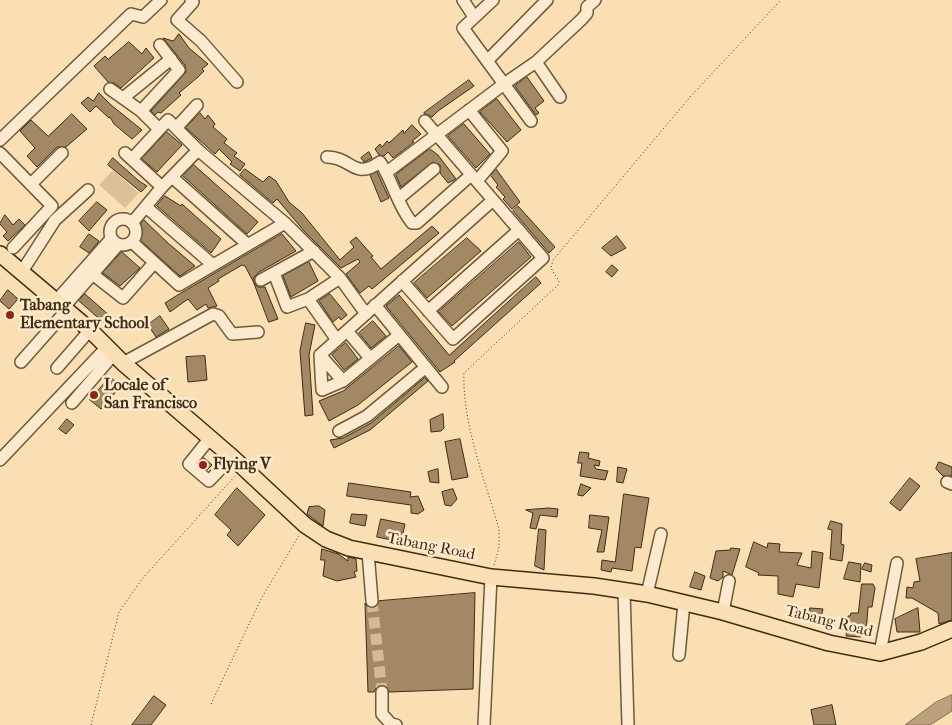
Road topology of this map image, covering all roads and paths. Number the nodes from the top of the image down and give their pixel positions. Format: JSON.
{"nodes":[{"id":1,"x":161,"y":0,"type":"edge"},
{"id":2,"x":191,"y":0,"type":"edge"},
{"id":3,"x":463,"y":0,"type":"edge"},
{"id":4,"x":493,"y":0,"type":"edge"},
{"id":5,"x":547,"y":0,"type":"edge"},
{"id":6,"x":780,"y":0,"type":"edge"},
{"id":7,"x":588,"y":2,"type":"edge"},
{"id":8,"x":474,"y":18,"type":"junction"},
{"id":9,"x":160,"y":45,"type":"dead end"},
{"id":10,"x":171,"y":59,"type":"junction"},
{"id":11,"x":488,"y":60,"type":"junction"},
{"id":12,"x":536,"y":62,"type":"junction"},
{"id":13,"x":238,"y":82,"type":"dead end"},
{"id":14,"x":504,"y":84,"type":"junction"},
{"id":15,"x":110,"y":89,"type":"dead end"},
{"id":16,"x":560,"y":97,"type":"dead end"},
{"id":17,"x":123,"y":98,"type":"junction"},
{"id":18,"x":197,"y":105,"type":"dead end"},
{"id":19,"x":469,"y":110,"type":"junction"},
{"id":20,"x":141,"y":111,"type":"junction"},
{"id":21,"x":425,"y":120,"type":"dead end"},
{"id":22,"x":531,"y":121,"type":"dead end"},
{"id":23,"x":158,"y":128,"type":"junction"},
{"id":24,"x":176,"y":128,"type":"junction"},
{"id":25,"x":436,"y":134,"type":"junction"},
{"id":26,"x":0,"y":140,"type":"edge"},
{"id":27,"x":198,"y":150,"type":"junction"},
{"id":28,"x":0,"y":153,"type":"edge"},
{"id":29,"x":62,"y":153,"type":"dead end"},
{"id":30,"x":326,"y":157,"type":"dead end"},
{"id":31,"x":383,"y":167,"type":"junction"},
{"id":32,"x":434,"y":169,"type":"dead end"},
{"id":33,"x":172,"y":177,"type":"junction"},
{"id":34,"x":474,"y":178,"type":"junction"},
{"id":35,"x":30,"y":184,"type":"junction"},
{"id":36,"x":162,"y":187,"type":"junction"},
{"id":37,"x":88,"y":190,"type":"dead end"},
{"id":38,"x":398,"y":199,"type":"junction"},
{"id":39,"x":493,"y":200,"type":"junction"},
{"id":40,"x":146,"y":207,"type":"junction"},
{"id":41,"x":132,"y":223,"type":"junction"},
{"id":42,"x":285,"y":223,"type":"junction"},
{"id":43,"x":519,"y":230,"type":"junction"},
{"id":44,"x":115,"y":242,"type":"junction"},
{"id":45,"x":132,"y":242,"type":"junction"},
{"id":46,"x":247,"y":244,"type":"junction"},
{"id":47,"x":6,"y":251,"type":"edge"},
{"id":48,"x":314,"y":252,"type":"junction"},
{"id":49,"x":154,"y":263,"type":"junction"},
{"id":50,"x":213,"y":265,"type":"junction"},
{"id":51,"x":21,"y":272,"type":"junction"},
{"id":52,"x":90,"y":272,"type":"junction"},
{"id":53,"x":274,"y":273,"type":"junction"},
{"id":54,"x":340,"y":278,"type":"junction"},
{"id":55,"x":260,"y":280,"type":"dead end"},
{"id":56,"x":402,"y":282,"type":"junction"},
{"id":57,"x":308,"y":299,"type":"junction"},
{"id":58,"x":62,"y":306,"type":"junction"},
{"id":59,"x":375,"y":306,"type":"junction"},
{"id":60,"x":428,"y":312,"type":"junction"},
{"id":61,"x":366,"y":314,"type":"junction"},
{"id":62,"x":90,"y":330,"type":"junction"},
{"id":63,"x":347,"y":331,"type":"junction"},
{"id":64,"x":258,"y":332,"type":"dead end"},
{"id":65,"x":399,"y":335,"type":"junction"},
{"id":66,"x":337,"y":340,"type":"junction"},
{"id":67,"x":115,"y":355,"type":"junction"},
{"id":68,"x":320,"y":356,"type":"junction"},
{"id":69,"x":370,"y":358,"type":"junction"},
{"id":70,"x":21,"y":362,"type":"dead end"},
{"id":71,"x":57,"y":368,"type":"dead end"},
{"id":72,"x":426,"y":368,"type":"junction"},
{"id":73,"x":343,"y":382,"type":"junction"},
{"id":74,"x":442,"y":387,"type":"dead end"},
{"id":75,"x":72,"y":403,"type":"dead end"},
{"id":76,"x":339,"y":431,"type":"dead end"},
{"id":77,"x":210,"y":438,"type":"junction"},
{"id":78,"x":0,"y":460,"type":"edge"},
{"id":79,"x":237,"y":462,"type":"junction"},
{"id":80,"x":305,"y":525,"type":"junction"},
{"id":81,"x":661,"y":534,"type":"dead end"},
{"id":82,"x":368,"y":552,"type":"junction"},
{"id":83,"x":896,"y":563,"type":"dead end"},
{"id":84,"x":491,"y":577,"type":"junction"},
{"id":85,"x":729,"y":581,"type":"dead end"},
{"id":86,"x":624,"y":591,"type":"junction"},
{"id":87,"x":647,"y":594,"type":"junction"},
{"id":88,"x":372,"y":601,"type":"tunnel mouth"},
{"id":89,"x":684,"y":603,"type":"junction"},
{"id":90,"x":723,"y":612,"type":"junction"},
{"id":91,"x":952,"y":629,"type":"edge"},
{"id":92,"x":880,"y":653,"type":"junction"},
{"id":93,"x":679,"y":655,"type":"dead end"},
{"id":94,"x":382,"y":692,"type":"tunnel mouth"},
{"id":95,"x":211,"y":704,"type":"dead end"},
{"id":96,"x":91,"y":725,"type":"edge"},
{"id":97,"x":396,"y":725,"type":"edge"},
{"id":98,"x":484,"y":725,"type":"edge"},
{"id":99,"x":628,"y":725,"type":"edge"}],
"edges":[{"from":1,"to":26,"type":"street"},
{"from":2,"to":13,"type":"street"},
{"from":3,"to":8,"type":"street"},
{"from":4,"to":8,"type":"street"},
{"from":5,"to":11,"type":"street"},
{"from":6,"to":84,"type":"path"},
{"from":7,"to":12,"type":"street"},
{"from":8,"to":11,"type":"street"},
{"from":9,"to":10,"type":"street"},
{"from":10,"to":17,"type":"street"},
{"from":10,"to":20,"type":"street"},
{"from":11,"to":14,"type":"street"},
{"from":12,"to":14,"type":"street"},
{"from":12,"to":16,"type":"street"},
{"from":14,"to":19,"type":"street"},
{"from":14,"to":22,"type":"street"},
{"from":15,"to":17,"type":"street"},
{"from":17,"to":20,"type":"street"},
{"from":18,"to":24,"type":"street"},
{"from":19,"to":25,"type":"street"},
{"from":19,"to":34,"type":"street"},
{"from":20,"to":23,"type":"street"},
{"from":21,"to":25,"type":"street"},
{"from":23,"to":24,"type":"street"},
{"from":23,"to":36,"type":"street"},
{"from":24,"to":27,"type":"street"},
{"from":25,"to":31,"type":"street"},
{"from":25,"to":34,"type":"street"},
{"from":27,"to":33,"type":"street"},
{"from":27,"to":42,"type":"street"},
{"from":28,"to":35,"type":"street"},
{"from":29,"to":35,"type":"street"},
{"from":30,"to":31,"type":"street"},
{"from":31,"to":38,"type":"street"},
{"from":32,"to":38,"type":"street"},
{"from":33,"to":36,"type":"street"},
{"from":33,"to":46,"type":"street"},
{"from":34,"to":38,"type":"street"},
{"from":34,"to":39,"type":"street"},
{"from":35,"to":47,"type":"street"},
{"from":36,"to":40,"type":"street"},
{"from":37,"to":51,"type":"street"},
{"from":39,"to":43,"type":"street"},
{"from":39,"to":56,"type":"street"},
{"from":40,"to":41,"type":"street"},
{"from":40,"to":50,"type":"street"},
{"from":41,"to":44,"type":"street"},
{"from":41,"to":45,"type":"street"},
{"from":42,"to":46,"type":"street"},
{"from":42,"to":48,"type":"street"},
{"from":43,"to":60,"type":"street"},
{"from":43,"to":60,"type":"street"},
{"from":44,"to":45,"type":"street"},
{"from":44,"to":52,"type":"street"},
{"from":45,"to":49,"type":"street"},
{"from":46,"to":50,"type":"street"},
{"from":47,"to":51,"type":"main road","name":"Tabang Road"},
{"from":48,"to":53,"type":"street"},
{"from":48,"to":54,"type":"street"},
{"from":49,"to":50,"type":"street"},
{"from":49,"to":52,"type":"street"},
{"from":51,"to":58,"type":"main road","name":"Tabang Road"},
{"from":52,"to":58,"type":"street"},
{"from":53,"to":55,"type":"street"},
{"from":53,"to":57,"type":"street"},
{"from":54,"to":57,"type":"street"},
{"from":54,"to":61,"type":"street"},
{"from":56,"to":59,"type":"street"},
{"from":56,"to":60,"type":"street"},
{"from":57,"to":66,"type":"street"},
{"from":58,"to":62,"type":"main road","name":"Tabang Road"},
{"from":58,"to":70,"type":"street"},
{"from":59,"to":61,"type":"street"},
{"from":59,"to":65,"type":"street"},
{"from":61,"to":63,"type":"street"},
{"from":62,"to":67,"type":"main road","name":"Tabang Road"},
{"from":62,"to":71,"type":"street"},
{"from":63,"to":66,"type":"street"},
{"from":63,"to":69,"type":"street"},
{"from":64,"to":67,"type":"street"},
{"from":65,"to":69,"type":"street"},
{"from":65,"to":72,"type":"street"},
{"from":66,"to":68,"type":"street"},
{"from":67,"to":75,"type":"street"},
{"from":67,"to":77,"type":"main road","name":"Tabang Road"},
{"from":67,"to":78,"type":"street"},
{"from":68,"to":73,"type":"street"},
{"from":68,"to":73,"type":"street"},
{"from":69,"to":73,"type":"street"},
{"from":72,"to":74,"type":"street"},
{"from":72,"to":76,"type":"street"},
{"from":77,"to":79,"type":"main road","name":"Tabang Road"},
{"from":77,"to":79,"type":"street"},
{"from":79,"to":80,"type":"main road","name":"Tabang Road"},
{"from":79,"to":96,"type":"path"},
{"from":80,"to":82,"type":"main road","name":"Tabang Road"},
{"from":80,"to":95,"type":"path"},
{"from":81,"to":87,"type":"street"},
{"from":82,"to":84,"type":"main road","name":"Tabang Road"},
{"from":82,"to":88,"type":"street"},
{"from":83,"to":92,"type":"street"},
{"from":84,"to":86,"type":"main road","name":"Tabang Road"},
{"from":84,"to":98,"type":"street"},
{"from":85,"to":90,"type":"street"},
{"from":86,"to":87,"type":"main road","name":"Tabang Road"},
{"from":86,"to":99,"type":"street"},
{"from":87,"to":89,"type":"main road","name":"Tabang Road"},
{"from":89,"to":90,"type":"main road","name":"Tabang Road"},
{"from":89,"to":93,"type":"street"},
{"from":90,"to":92,"type":"main road","name":"Tabang Road"},
{"from":91,"to":92,"type":"main road","name":"Tabang Road"},
{"from":94,"to":97,"type":"street"}]}
